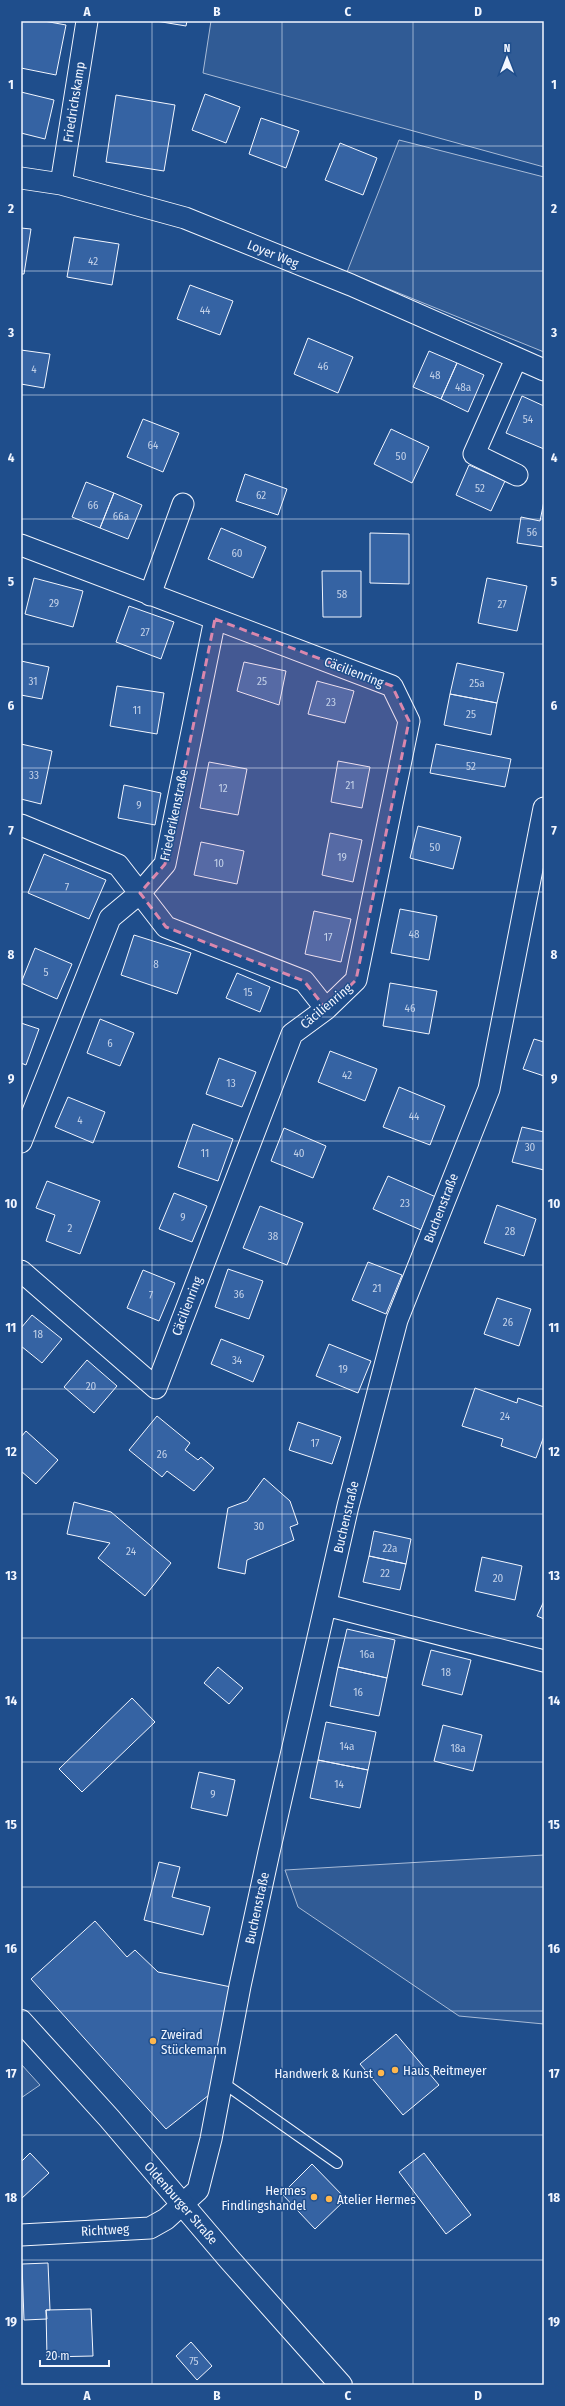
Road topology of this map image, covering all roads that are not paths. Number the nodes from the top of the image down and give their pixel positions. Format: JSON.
{"nodes":[{"id":1,"x":87,"y":21,"type":"edge"},
{"id":2,"x":21,"y":178,"type":"edge"},
{"id":3,"x":61,"y":184,"type":"junction"},
{"id":4,"x":516,"y":359,"type":"junction"},
{"id":5,"x":544,"y":370,"type":"edge"},
{"id":6,"x":517,"y":475,"type":"dead end"},
{"id":7,"x":183,"y":504,"type":"dead end"},
{"id":8,"x":21,"y":545,"type":"edge"},
{"id":9,"x":150,"y":595,"type":"junction"},
{"id":10,"x":215,"y":619,"type":"junction"},
{"id":11,"x":544,"y":808,"type":"edge"},
{"id":12,"x":21,"y":825,"type":"edge"},
{"id":13,"x":140,"y":893,"type":"junction"},
{"id":14,"x":326,"y":1009,"type":"junction"},
{"id":15,"x":21,"y":1142,"type":"edge"},
{"id":16,"x":21,"y":1271,"type":"edge"},
{"id":17,"x":326,"y":1605,"type":"junction"},
{"id":18,"x":544,"y":1661,"type":"edge"},
{"id":19,"x":21,"y":2021,"type":"edge"},
{"id":20,"x":222,"y":2082,"type":"junction"},
{"id":21,"x":336,"y":2163,"type":"dead end"},
{"id":22,"x":182,"y":2205,"type":"junction"},
{"id":23,"x":21,"y":2235,"type":"edge"},
{"id":24,"x":341,"y":2385,"type":"edge"}],
"edges":[{"from":1,"to":3,"type":"street","name":"Friedrichskamp"},
{"from":2,"to":3,"type":"street","name":"Loyer Weg"},
{"from":3,"to":4,"type":"street","name":"Loyer Weg"},
{"from":4,"to":5,"type":"street","name":"Loyer Weg"},
{"from":4,"to":6,"type":"street"},
{"from":7,"to":9,"type":"street"},
{"from":8,"to":9,"type":"street","name":"Cäcilienring"},
{"from":9,"to":10,"type":"street","name":"Cäcilienring"},
{"from":10,"to":13,"type":"street","name":"Friederikenstraße"},
{"from":10,"to":14,"type":"street","name":"Cäcilienring"},
{"from":11,"to":17,"type":"street","name":"Buchenstraße"},
{"from":12,"to":13,"type":"street"},
{"from":13,"to":14,"type":"street"},
{"from":13,"to":15,"type":"street","name":"Friederikenstraße"},
{"from":14,"to":16,"type":"street","name":"Cäcilienring"},
{"from":17,"to":18,"type":"street"},
{"from":17,"to":20,"type":"street","name":"Buchenstraße"},
{"from":19,"to":22,"type":"street","name":"Oldenburger Straße"},
{"from":20,"to":21,"type":"lane"},
{"from":20,"to":22,"type":"street","name":"Buchenstraße"},
{"from":22,"to":23,"type":"street","name":"Richtweg"},
{"from":22,"to":24,"type":"street","name":"Oldenburger Straße"}]}
